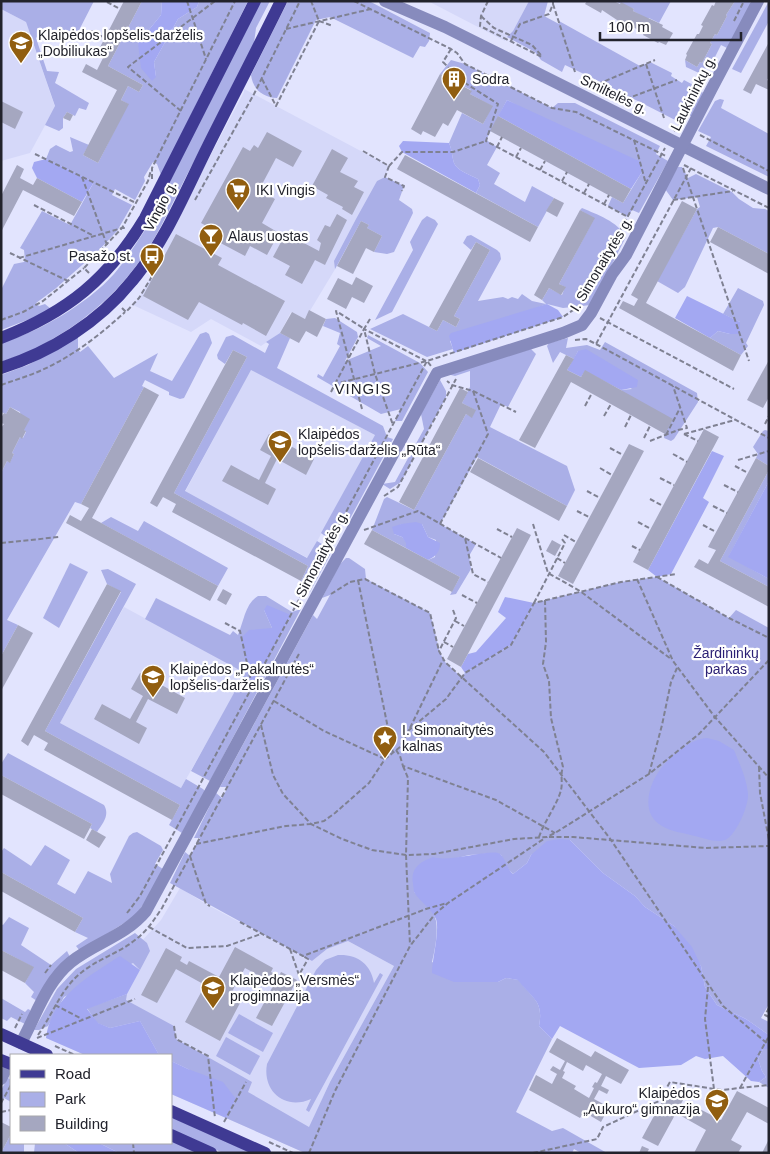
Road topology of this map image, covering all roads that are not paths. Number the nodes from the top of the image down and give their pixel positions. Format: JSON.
{"nodes":[{"id":1,"x":255,"y":1,"type":"edge"},
{"id":2,"x":281,"y":1,"type":"edge"},
{"id":3,"x":385,"y":1,"type":"edge"},
{"id":4,"x":403,"y":1,"type":"edge"},
{"id":5,"x":758,"y":1,"type":"edge"},
{"id":6,"x":445,"y":27,"type":"junction"},
{"id":7,"x":683,"y":145,"type":"junction"},
{"id":8,"x":769,"y":189,"type":"edge"},
{"id":9,"x":1,"y":338,"type":"edge"},
{"id":10,"x":1,"y":368,"type":"edge"},
{"id":11,"x":1,"y":1034,"type":"edge"},
{"id":12,"x":21,"y":1043,"type":"junction"},
{"id":13,"x":45,"y":1054,"type":"edge"},
{"id":14,"x":7,"y":1063,"type":"edge"},
{"id":15,"x":1,"y":1079,"type":"edge"},
{"id":16,"x":172,"y":1111,"type":"edge"},
{"id":17,"x":172,"y":1135,"type":"edge"},
{"id":18,"x":211,"y":1153,"type":"edge"},
{"id":19,"x":265,"y":1153,"type":"edge"}],
"edges":[{"from":1,"to":9,"type":"main road","name":"Vingio g."},
{"from":2,"to":10,"type":"main road","name":"Vingio g."},
{"from":3,"to":6,"type":"street","name":"Smiltelės g."},
{"from":4,"to":6,"type":"street","name":"Smiltelės g."},
{"from":5,"to":7,"type":"street","name":"Laukininkų g."},
{"from":6,"to":7,"type":"street","name":"Smiltelės g."},
{"from":7,"to":8,"type":"street","name":"Smiltelės g."},
{"from":7,"to":12,"type":"street","name":"I. Simonaitytės g."},
{"from":11,"to":12,"type":"main road"},
{"from":12,"to":13,"type":"main road"},
{"from":14,"to":15,"type":"street"},
{"from":16,"to":19,"type":"main road"},
{"from":17,"to":18,"type":"main road"}]}
